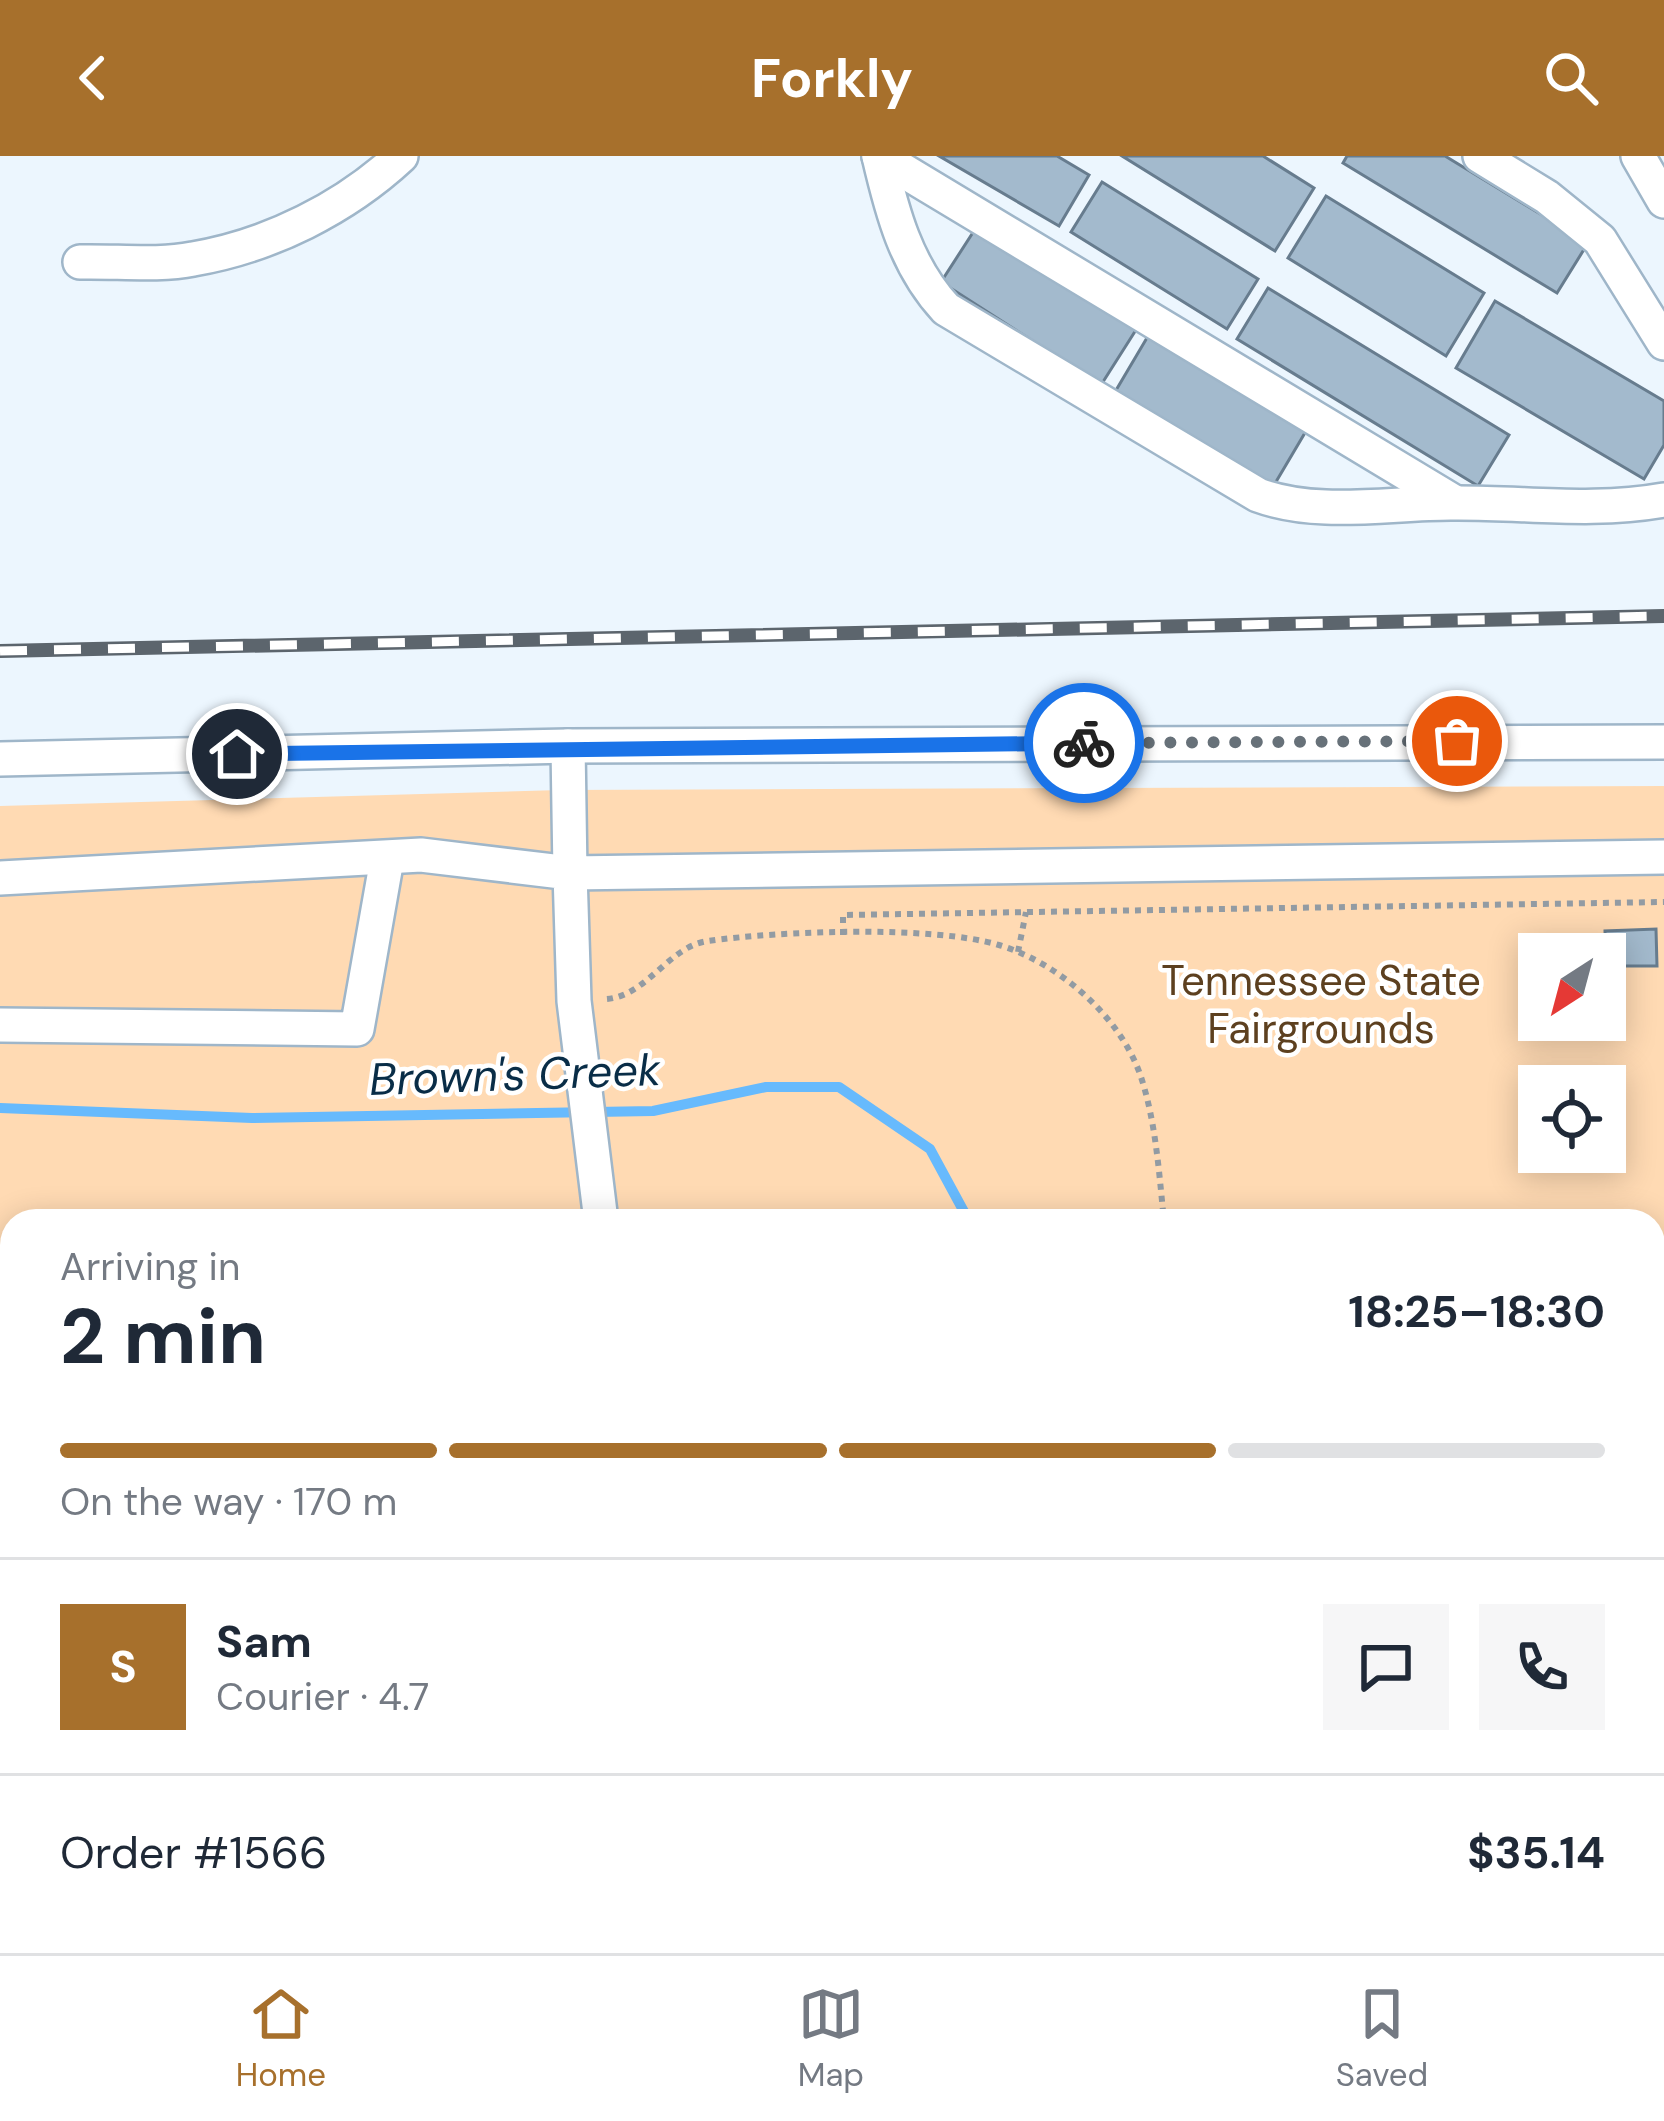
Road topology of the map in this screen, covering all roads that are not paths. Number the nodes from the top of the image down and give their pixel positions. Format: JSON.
{"nodes":[{"id":1,"x":401,"y":156,"type":"edge"},
{"id":2,"x":879,"y":156,"type":"edge"},
{"id":3,"x":1480,"y":156,"type":"edge"},
{"id":4,"x":1638,"y":156,"type":"edge"},
{"id":5,"x":1664,"y":201,"type":"edge"},
{"id":6,"x":80,"y":262,"type":"dead end"},
{"id":7,"x":1664,"y":343,"type":"edge"},
{"id":8,"x":1664,"y":500,"type":"edge"},
{"id":9,"x":1455,"y":502,"type":"junction"},
{"id":10,"x":1664,"y":742,"type":"edge"},
{"id":11,"x":568,"y":746,"type":"junction"},
{"id":12,"x":0,"y":759,"type":"edge"},
{"id":13,"x":1664,"y":857,"type":"edge"},
{"id":14,"x":388,"y":859,"type":"junction"},
{"id":15,"x":570,"y":873,"type":"junction"},
{"id":16,"x":0,"y":878,"type":"edge"},
{"id":17,"x":0,"y":1025,"type":"edge"},
{"id":18,"x":600,"y":1209,"type":"edge"}],
"edges":[{"from":1,"to":6,"type":"street"},
{"from":2,"to":9,"type":"street"},
{"from":2,"to":9,"type":"street"},
{"from":3,"to":7,"type":"street"},
{"from":4,"to":5,"type":"street"},
{"from":8,"to":9,"type":"street"},
{"from":10,"to":11,"type":"street"},
{"from":11,"to":12,"type":"street"},
{"from":11,"to":15,"type":"street"},
{"from":13,"to":15,"type":"street"},
{"from":14,"to":15,"type":"street"},
{"from":14,"to":16,"type":"street"},
{"from":14,"to":17,"type":"street"},
{"from":15,"to":18,"type":"street"}]}
